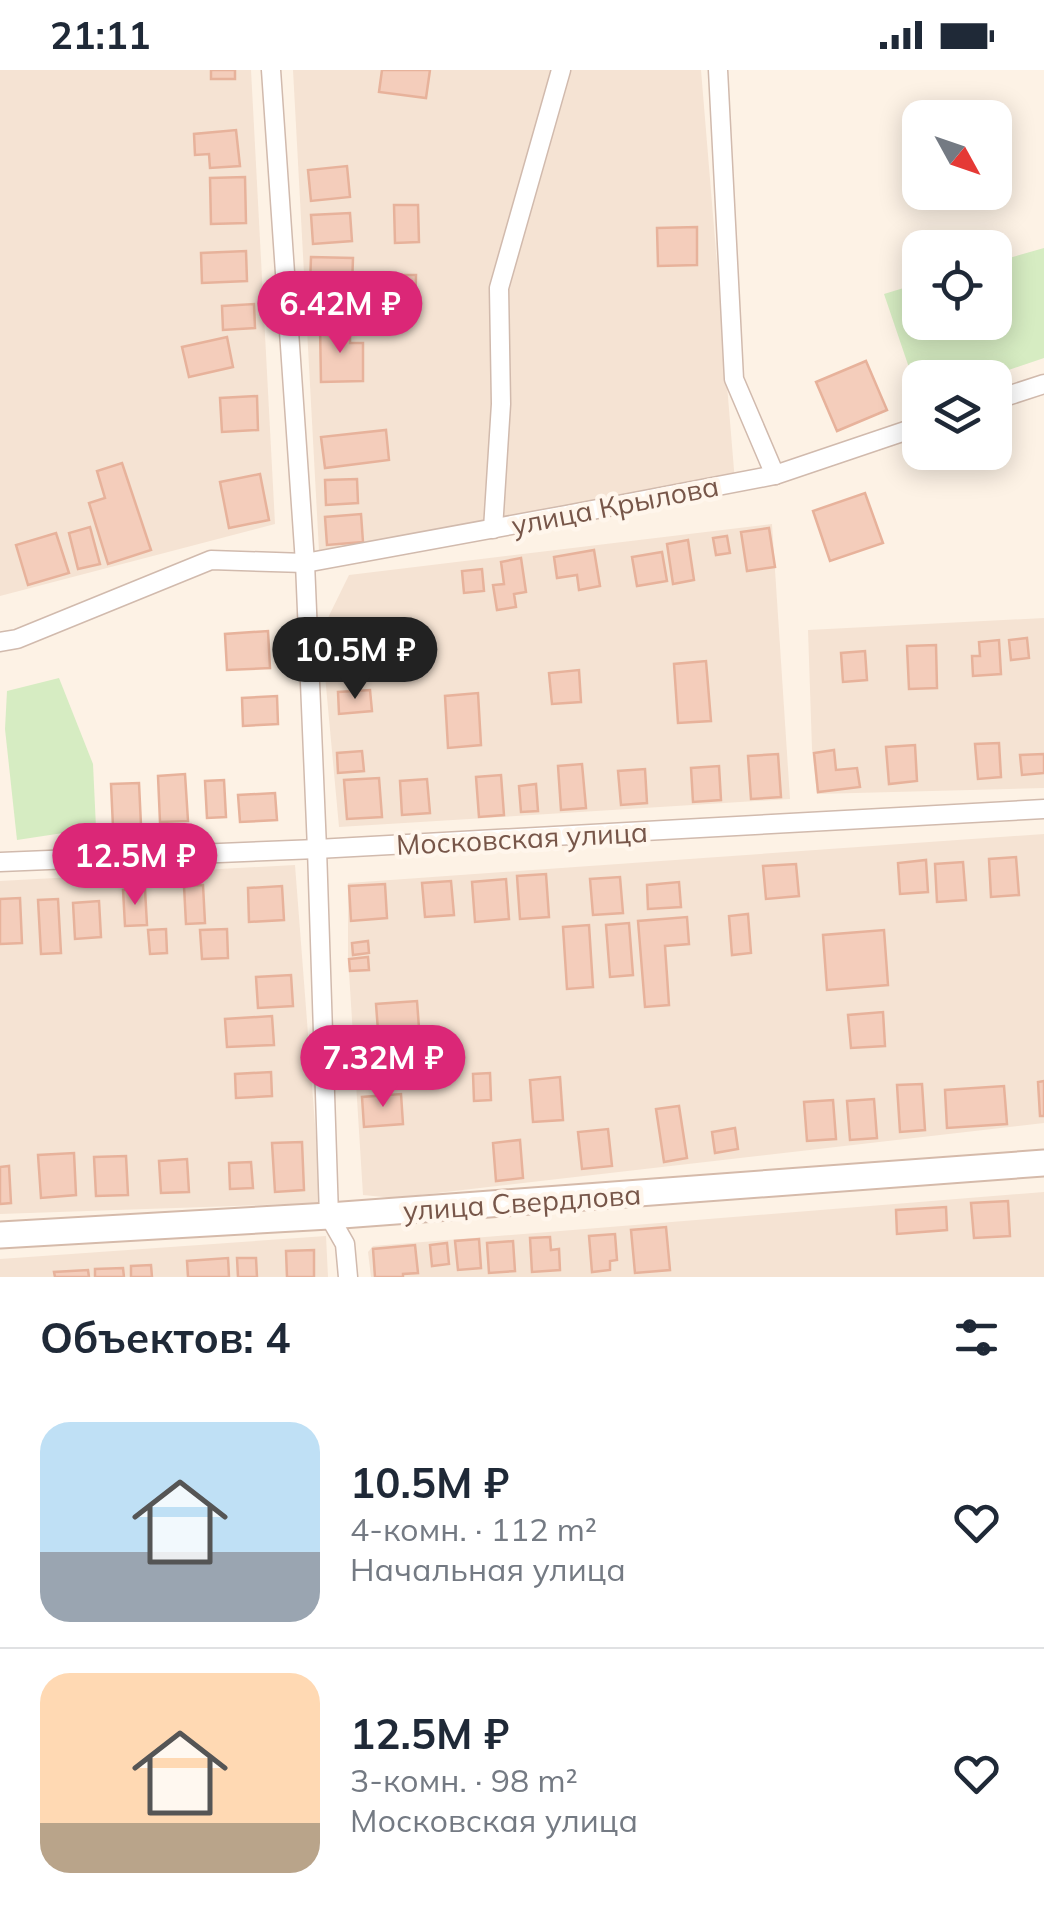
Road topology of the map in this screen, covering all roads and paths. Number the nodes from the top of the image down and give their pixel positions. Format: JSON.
{"nodes":[{"id":1,"x":271,"y":70,"type":"edge"},
{"id":2,"x":562,"y":70,"type":"edge"},
{"id":3,"x":718,"y":70,"type":"edge"},
{"id":4,"x":1044,"y":384,"type":"edge"},
{"id":5,"x":1012,"y":394,"type":"edge"},
{"id":6,"x":902,"y":432,"type":"edge"},
{"id":7,"x":774,"y":475,"type":"junction"},
{"id":8,"x":492,"y":528,"type":"junction"},
{"id":9,"x":305,"y":563,"type":"junction"},
{"id":10,"x":0,"y":642,"type":"edge"},
{"id":11,"x":1044,"y":809,"type":"edge"},
{"id":12,"x":318,"y":850,"type":"junction"},
{"id":13,"x":0,"y":862,"type":"edge"},
{"id":14,"x":1044,"y":1163,"type":"edge"},
{"id":15,"x":329,"y":1216,"type":"junction"},
{"id":16,"x":0,"y":1234,"type":"edge"},
{"id":17,"x":348,"y":1277,"type":"edge"}],
"edges":[{"from":1,"to":9,"type":"street"},
{"from":2,"to":8,"type":"street"},
{"from":3,"to":7,"type":"street"},
{"from":4,"to":5,"type":"street"},
{"from":6,"to":7,"type":"street","name":"улица Крылова"},
{"from":7,"to":8,"type":"street","name":"улица Крылова"},
{"from":8,"to":9,"type":"street","name":"улица Крылова"},
{"from":9,"to":10,"type":"street","name":"улица Крылова"},
{"from":9,"to":12,"type":"street"},
{"from":11,"to":12,"type":"street","name":"Московская улица"},
{"from":12,"to":13,"type":"street","name":"Московская улица"},
{"from":12,"to":15,"type":"street"},
{"from":14,"to":15,"type":"main road","name":"улица Свердлова"},
{"from":15,"to":16,"type":"main road","name":"улица Свердлова"},
{"from":15,"to":17,"type":"street"}]}
